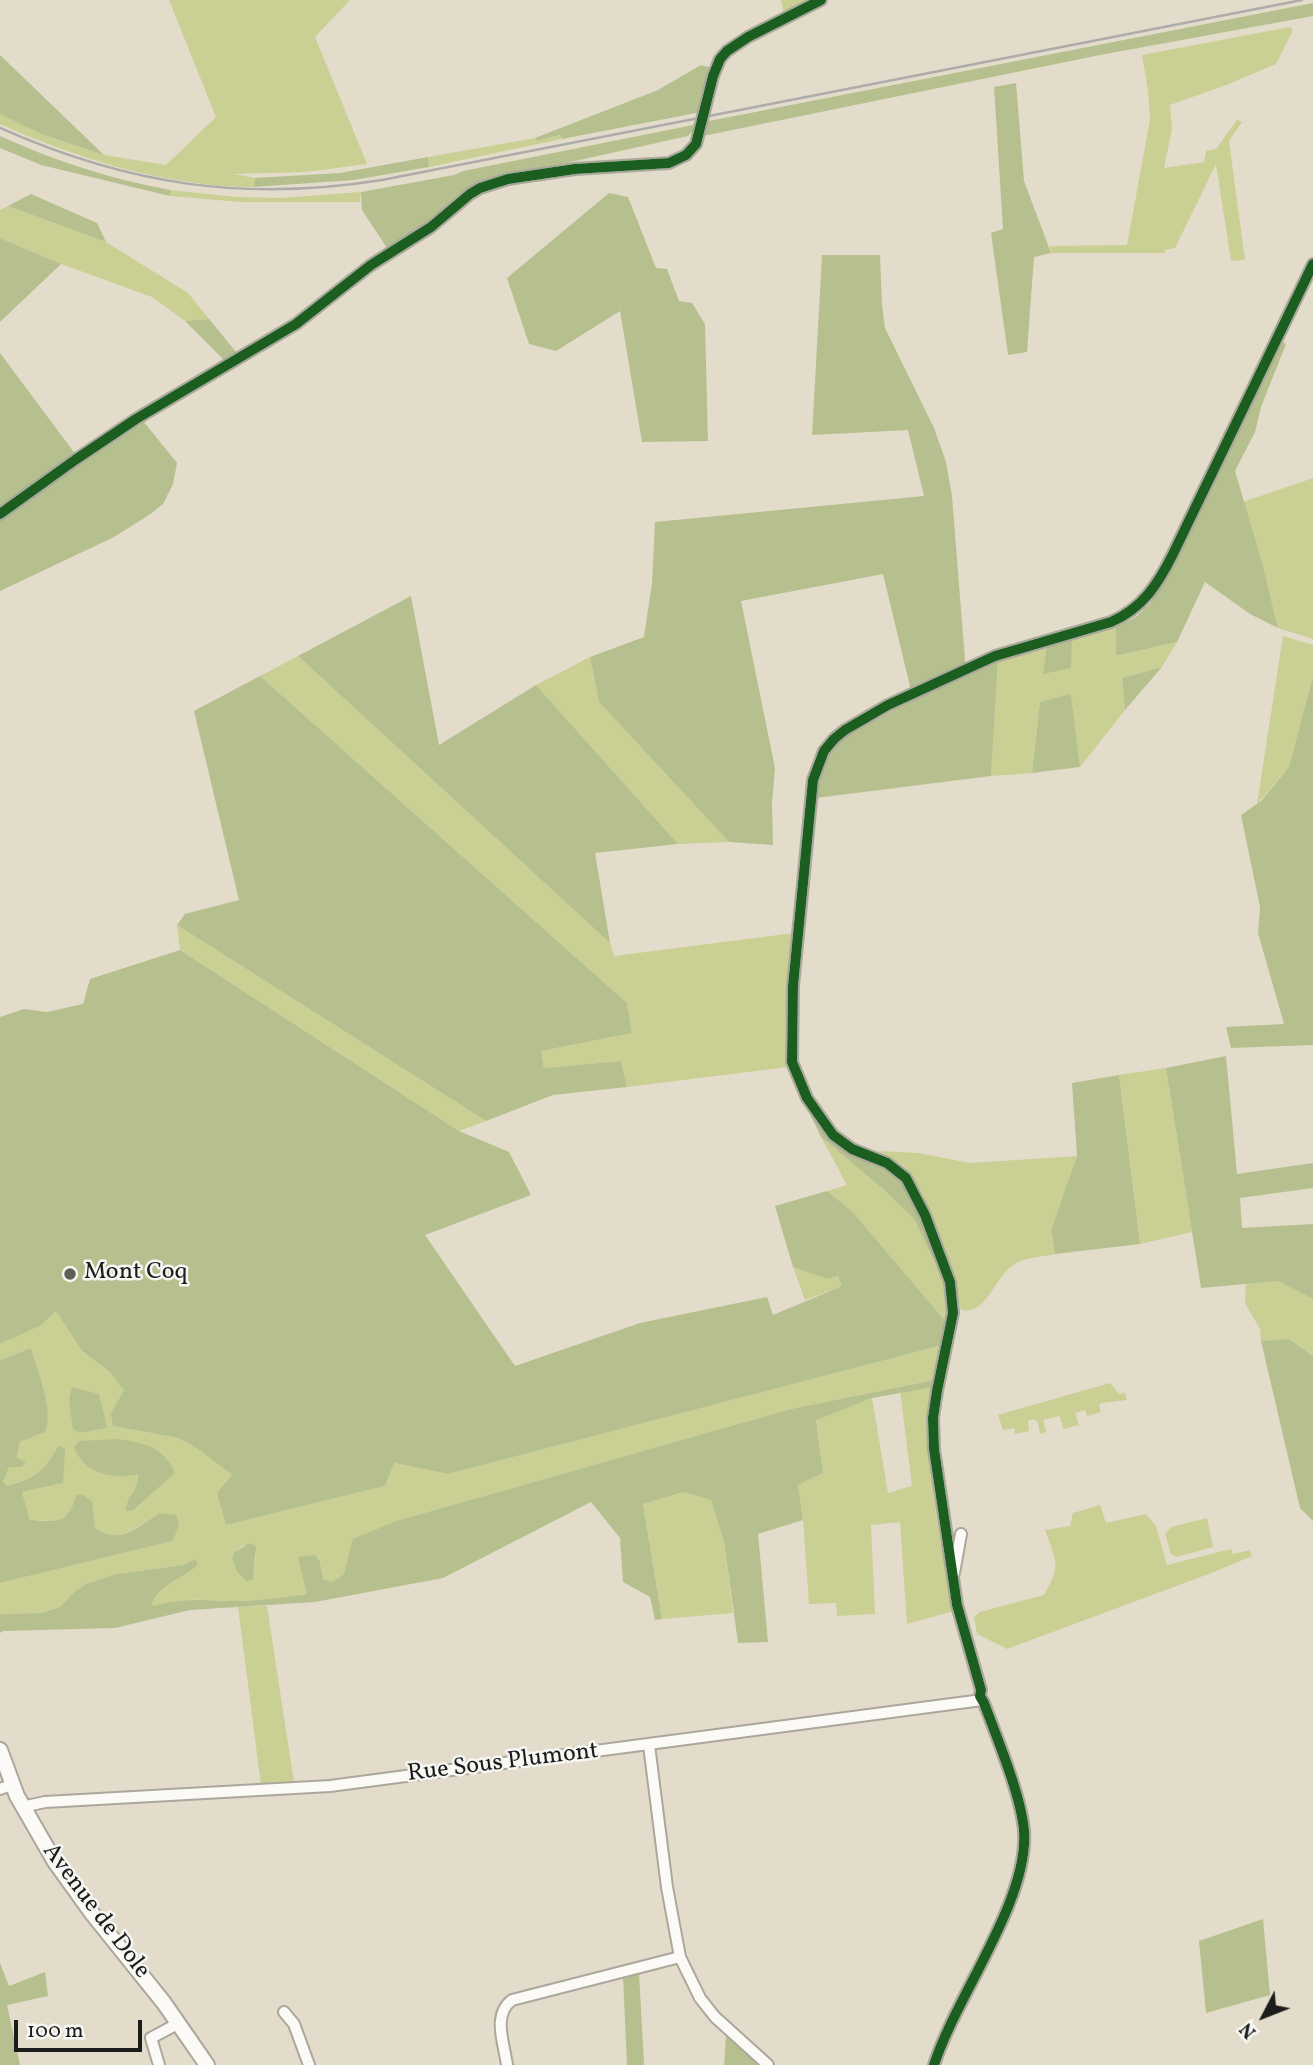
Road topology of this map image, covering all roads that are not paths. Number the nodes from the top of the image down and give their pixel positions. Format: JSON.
{"nodes":[{"id":1,"x":821,"y":0,"type":"edge"},
{"id":2,"x":1313,"y":264,"type":"edge"},
{"id":3,"x":0,"y":514,"type":"edge"},
{"id":4,"x":961,"y":1534,"type":"dead end"},
{"id":5,"x":953,"y":1579,"type":"junction"},
{"id":6,"x":982,"y":1700,"type":"junction"},
{"id":7,"x":649,"y":1745,"type":"junction"},
{"id":8,"x":0,"y":1750,"type":"edge"},
{"id":9,"x":6,"y":1787,"type":"edge"},
{"id":10,"x":22,"y":1807,"type":"junction"},
{"id":11,"x":680,"y":1957,"type":"junction"},
{"id":12,"x":284,"y":2012,"type":"dead end"},
{"id":13,"x":179,"y":2023,"type":"junction"},
{"id":14,"x":159,"y":2065,"type":"edge"},
{"id":15,"x":207,"y":2065,"type":"edge"},
{"id":16,"x":309,"y":2065,"type":"edge"},
{"id":17,"x":507,"y":2065,"type":"edge"},
{"id":18,"x":768,"y":2065,"type":"edge"},
{"id":19,"x":934,"y":2065,"type":"edge"}],
"edges":[{"from":1,"to":3,"type":"street"},
{"from":2,"to":5,"type":"street"},
{"from":4,"to":5,"type":"street"},
{"from":5,"to":6,"type":"street"},
{"from":6,"to":7,"type":"street","name":"Rue Sous Plumont"},
{"from":6,"to":19,"type":"street"},
{"from":7,"to":10,"type":"street","name":"Rue Sous Plumont"},
{"from":7,"to":11,"type":"street"},
{"from":8,"to":9,"type":"main road","name":"Avenue de Dole"},
{"from":9,"to":10,"type":"main road","name":"Avenue de Dole"},
{"from":10,"to":13,"type":"main road","name":"Avenue de Dole"},
{"from":11,"to":17,"type":"street"},
{"from":11,"to":18,"type":"street"},
{"from":12,"to":16,"type":"street"},
{"from":13,"to":14,"type":"street"},
{"from":13,"to":15,"type":"main road","name":"Avenue de Dole"}]}
